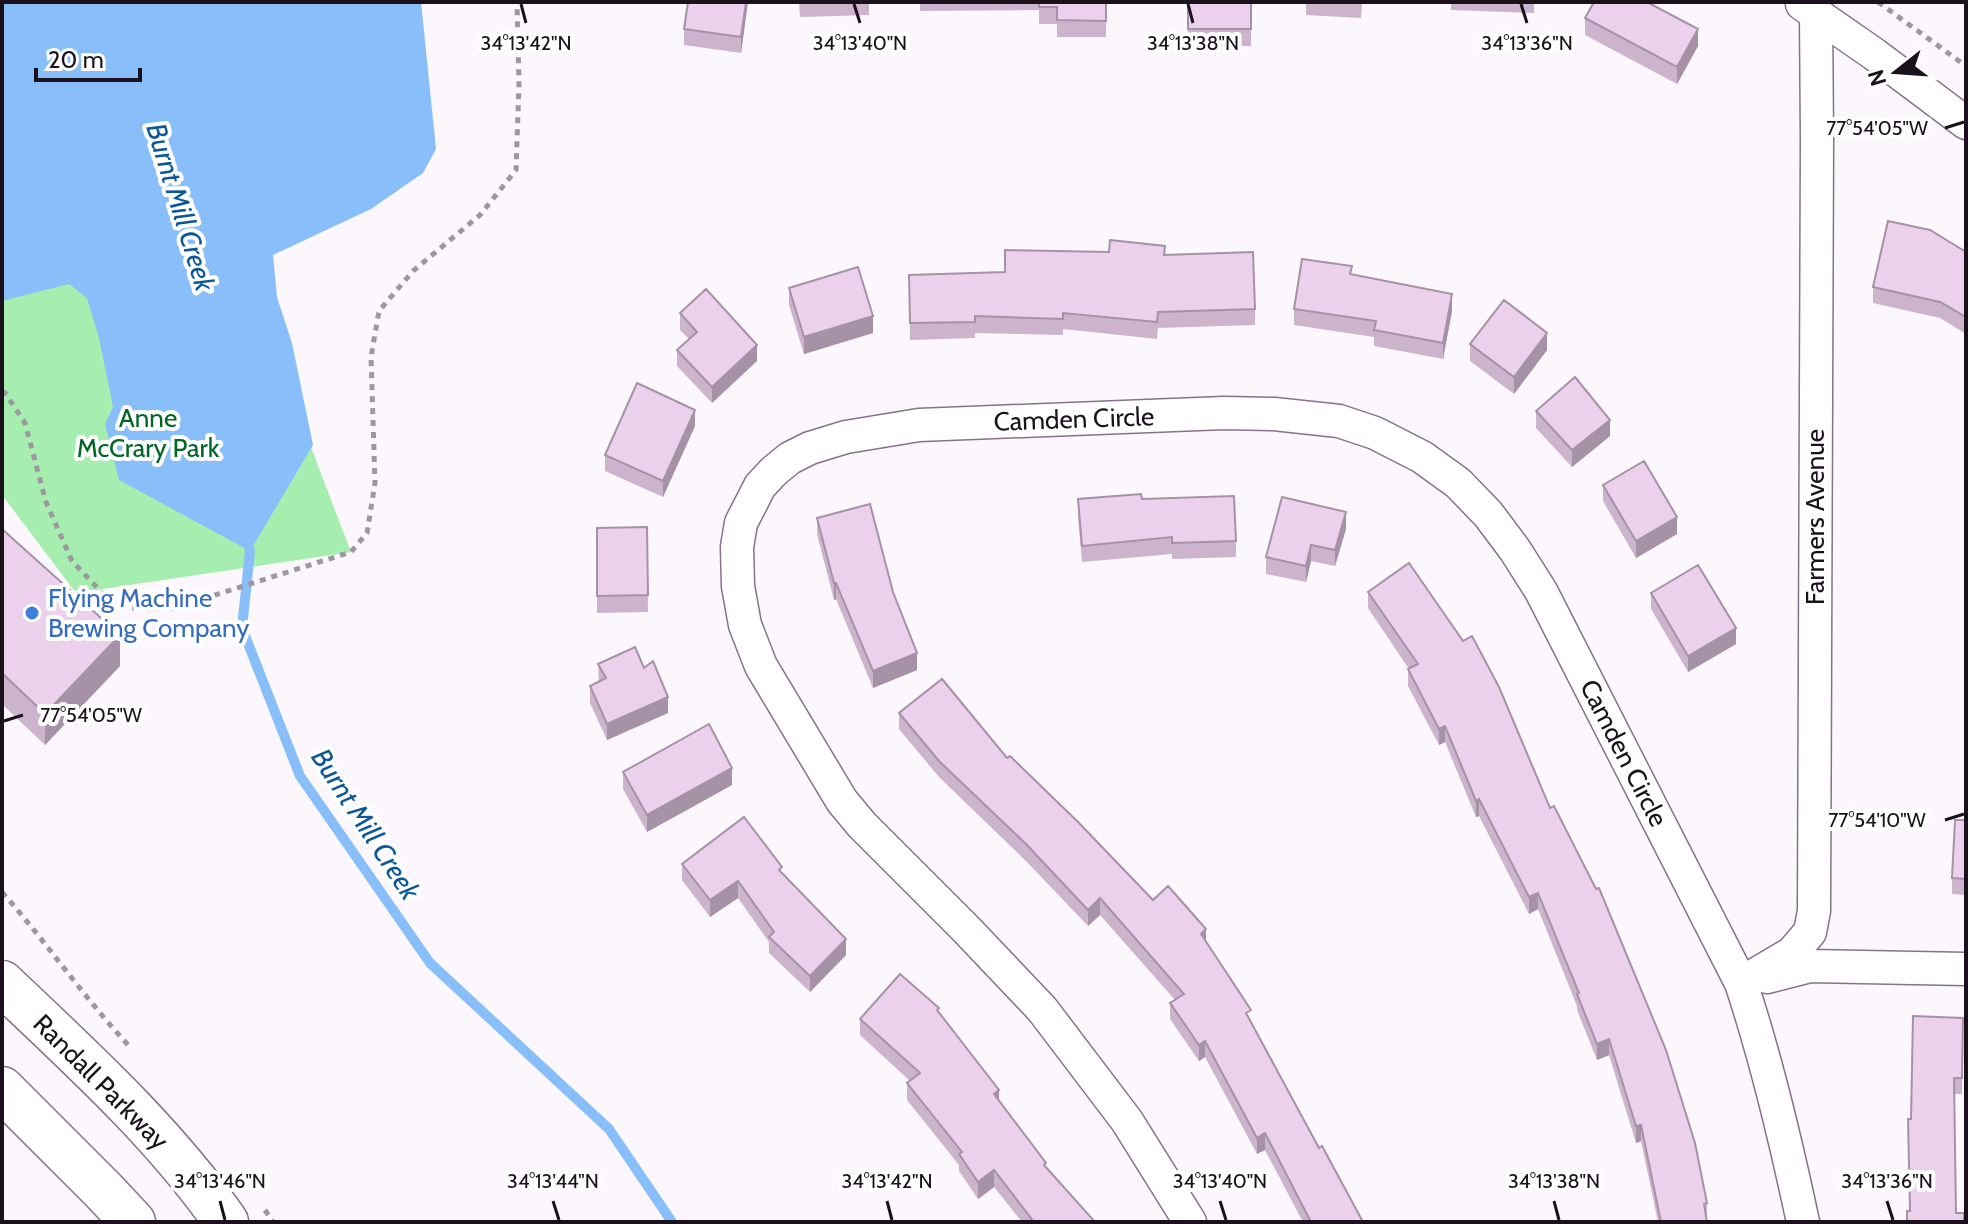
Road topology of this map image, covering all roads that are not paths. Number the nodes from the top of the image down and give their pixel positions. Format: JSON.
{"nodes":[{"id":1,"x":1808,"y":8,"type":"edge"},
{"id":2,"x":1966,"y":123,"type":"edge"},
{"id":3,"x":1966,"y":969,"type":"edge"},
{"id":4,"x":2,"y":983,"type":"edge"},
{"id":5,"x":1741,"y":983,"type":"junction"},
{"id":6,"x":2,"y":1089,"type":"edge"},
{"id":7,"x":245,"y":1215,"type":"edge"},
{"id":8,"x":133,"y":1222,"type":"edge"},
{"id":9,"x":1190,"y":1222,"type":"edge"},
{"id":10,"x":1803,"y":1222,"type":"edge"}],
"edges":[{"from":1,"to":2,"type":"street"},
{"from":1,"to":5,"type":"street","name":"Farmers Avenue"},
{"from":3,"to":5,"type":"street"},
{"from":4,"to":7,"type":"main road","name":"Randall Parkway"},
{"from":5,"to":9,"type":"street","name":"Camden Circle"},
{"from":5,"to":10,"type":"street","name":"Camden Circle"},
{"from":6,"to":8,"type":"main road"}]}
